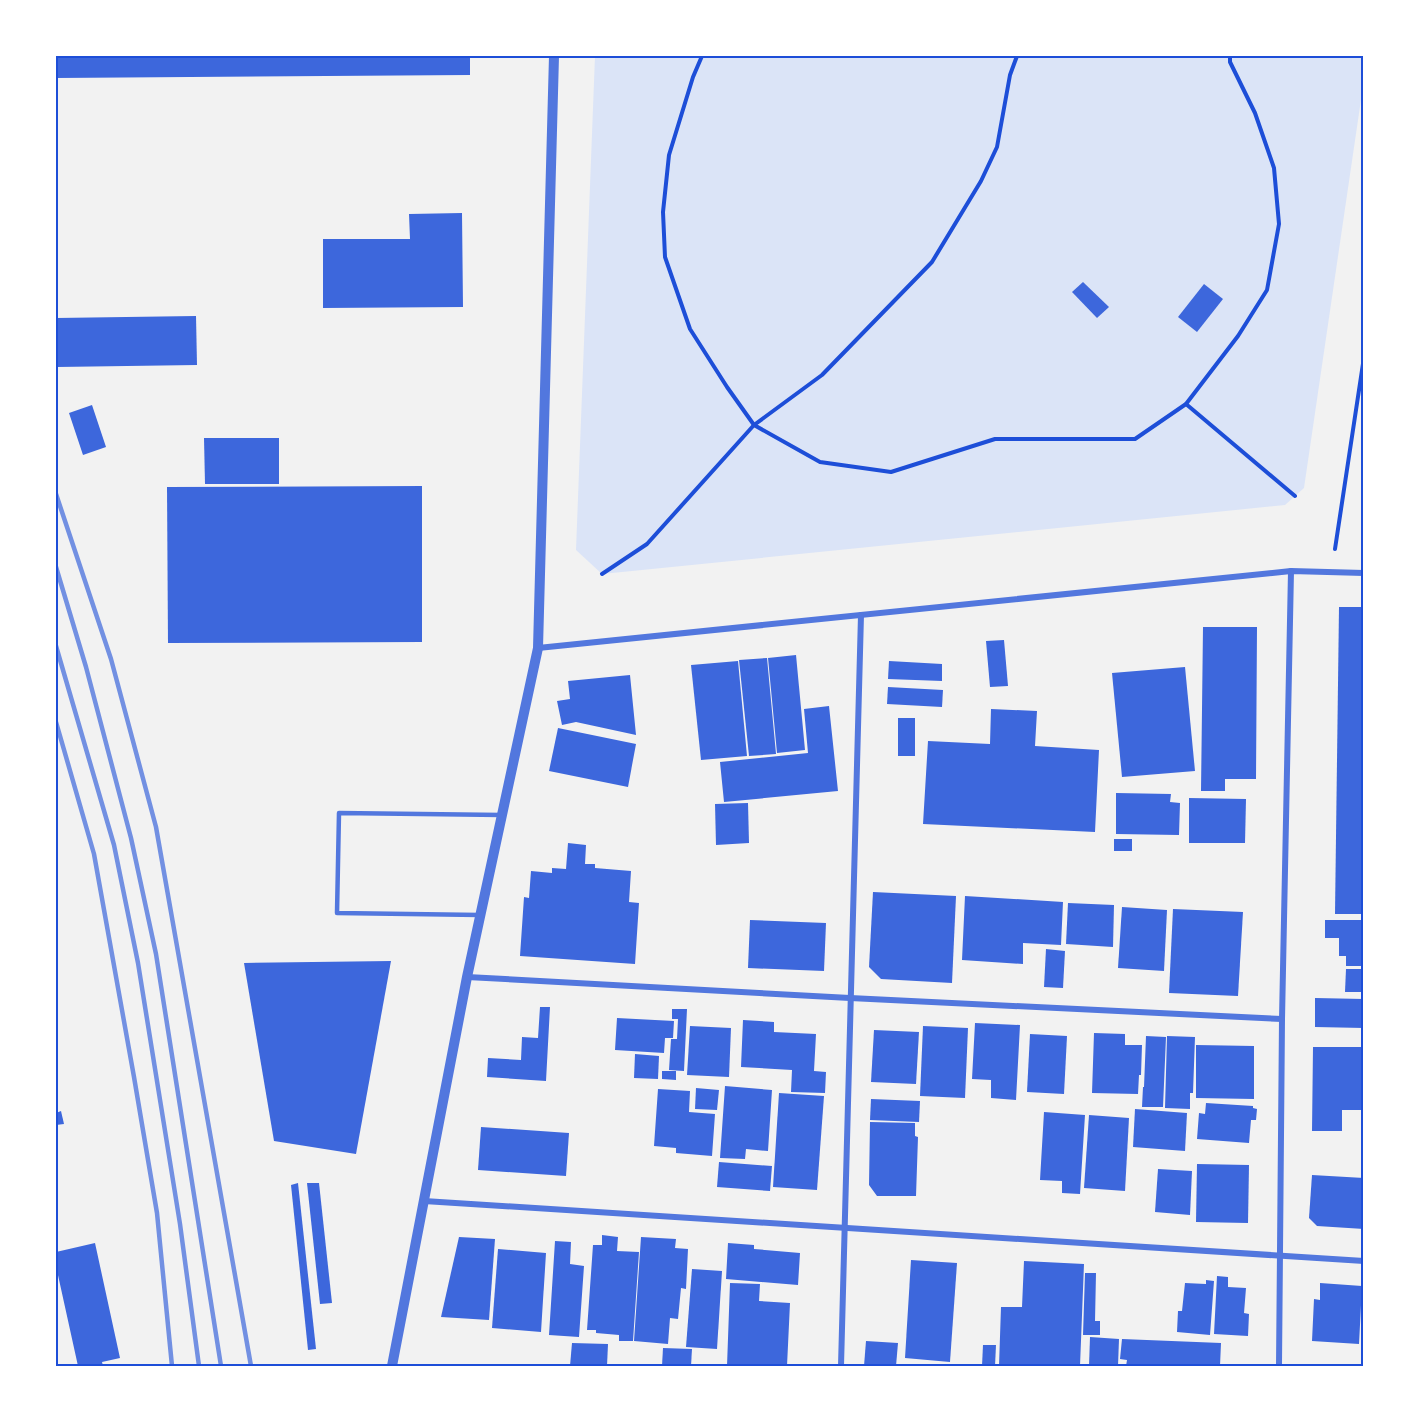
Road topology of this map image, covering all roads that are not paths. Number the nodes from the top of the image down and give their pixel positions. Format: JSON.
{"nodes":[{"id":1,"x":554,"y":56,"type":"edge"},
{"id":2,"x":1291,"y":571,"type":"junction"},
{"id":3,"x":1364,"y":573,"type":"edge"},
{"id":4,"x":861,"y":615,"type":"junction"},
{"id":5,"x":538,"y":648,"type":"junction"},
{"id":6,"x":502,"y":815,"type":"junction"},
{"id":7,"x":480,"y":915,"type":"junction"},
{"id":8,"x":466,"y":977,"type":"junction"},
{"id":9,"x":850,"y":999,"type":"junction"},
{"id":10,"x":1282,"y":1019,"type":"junction"},
{"id":11,"x":423,"y":1201,"type":"junction"},
{"id":12,"x":845,"y":1228,"type":"junction"},
{"id":13,"x":1280,"y":1255,"type":"junction"},
{"id":14,"x":1364,"y":1261,"type":"edge"},
{"id":15,"x":392,"y":1366,"type":"edge"},
{"id":16,"x":841,"y":1366,"type":"edge"},
{"id":17,"x":1279,"y":1366,"type":"edge"}],
"edges":[{"from":1,"to":5,"type":"street"},
{"from":2,"to":3,"type":"street"},
{"from":2,"to":4,"type":"street"},
{"from":2,"to":10,"type":"street"},
{"from":4,"to":5,"type":"street"},
{"from":4,"to":9,"type":"street"},
{"from":5,"to":6,"type":"street"},
{"from":6,"to":7,"type":"street"},
{"from":6,"to":7,"type":"lane"},
{"from":7,"to":8,"type":"street"},
{"from":8,"to":9,"type":"street"},
{"from":8,"to":11,"type":"street"},
{"from":9,"to":10,"type":"street"},
{"from":9,"to":12,"type":"street"},
{"from":10,"to":13,"type":"street"},
{"from":11,"to":12,"type":"street"},
{"from":11,"to":15,"type":"street"},
{"from":12,"to":13,"type":"street"},
{"from":12,"to":16,"type":"street"},
{"from":13,"to":14,"type":"street"},
{"from":13,"to":17,"type":"street"}]}
